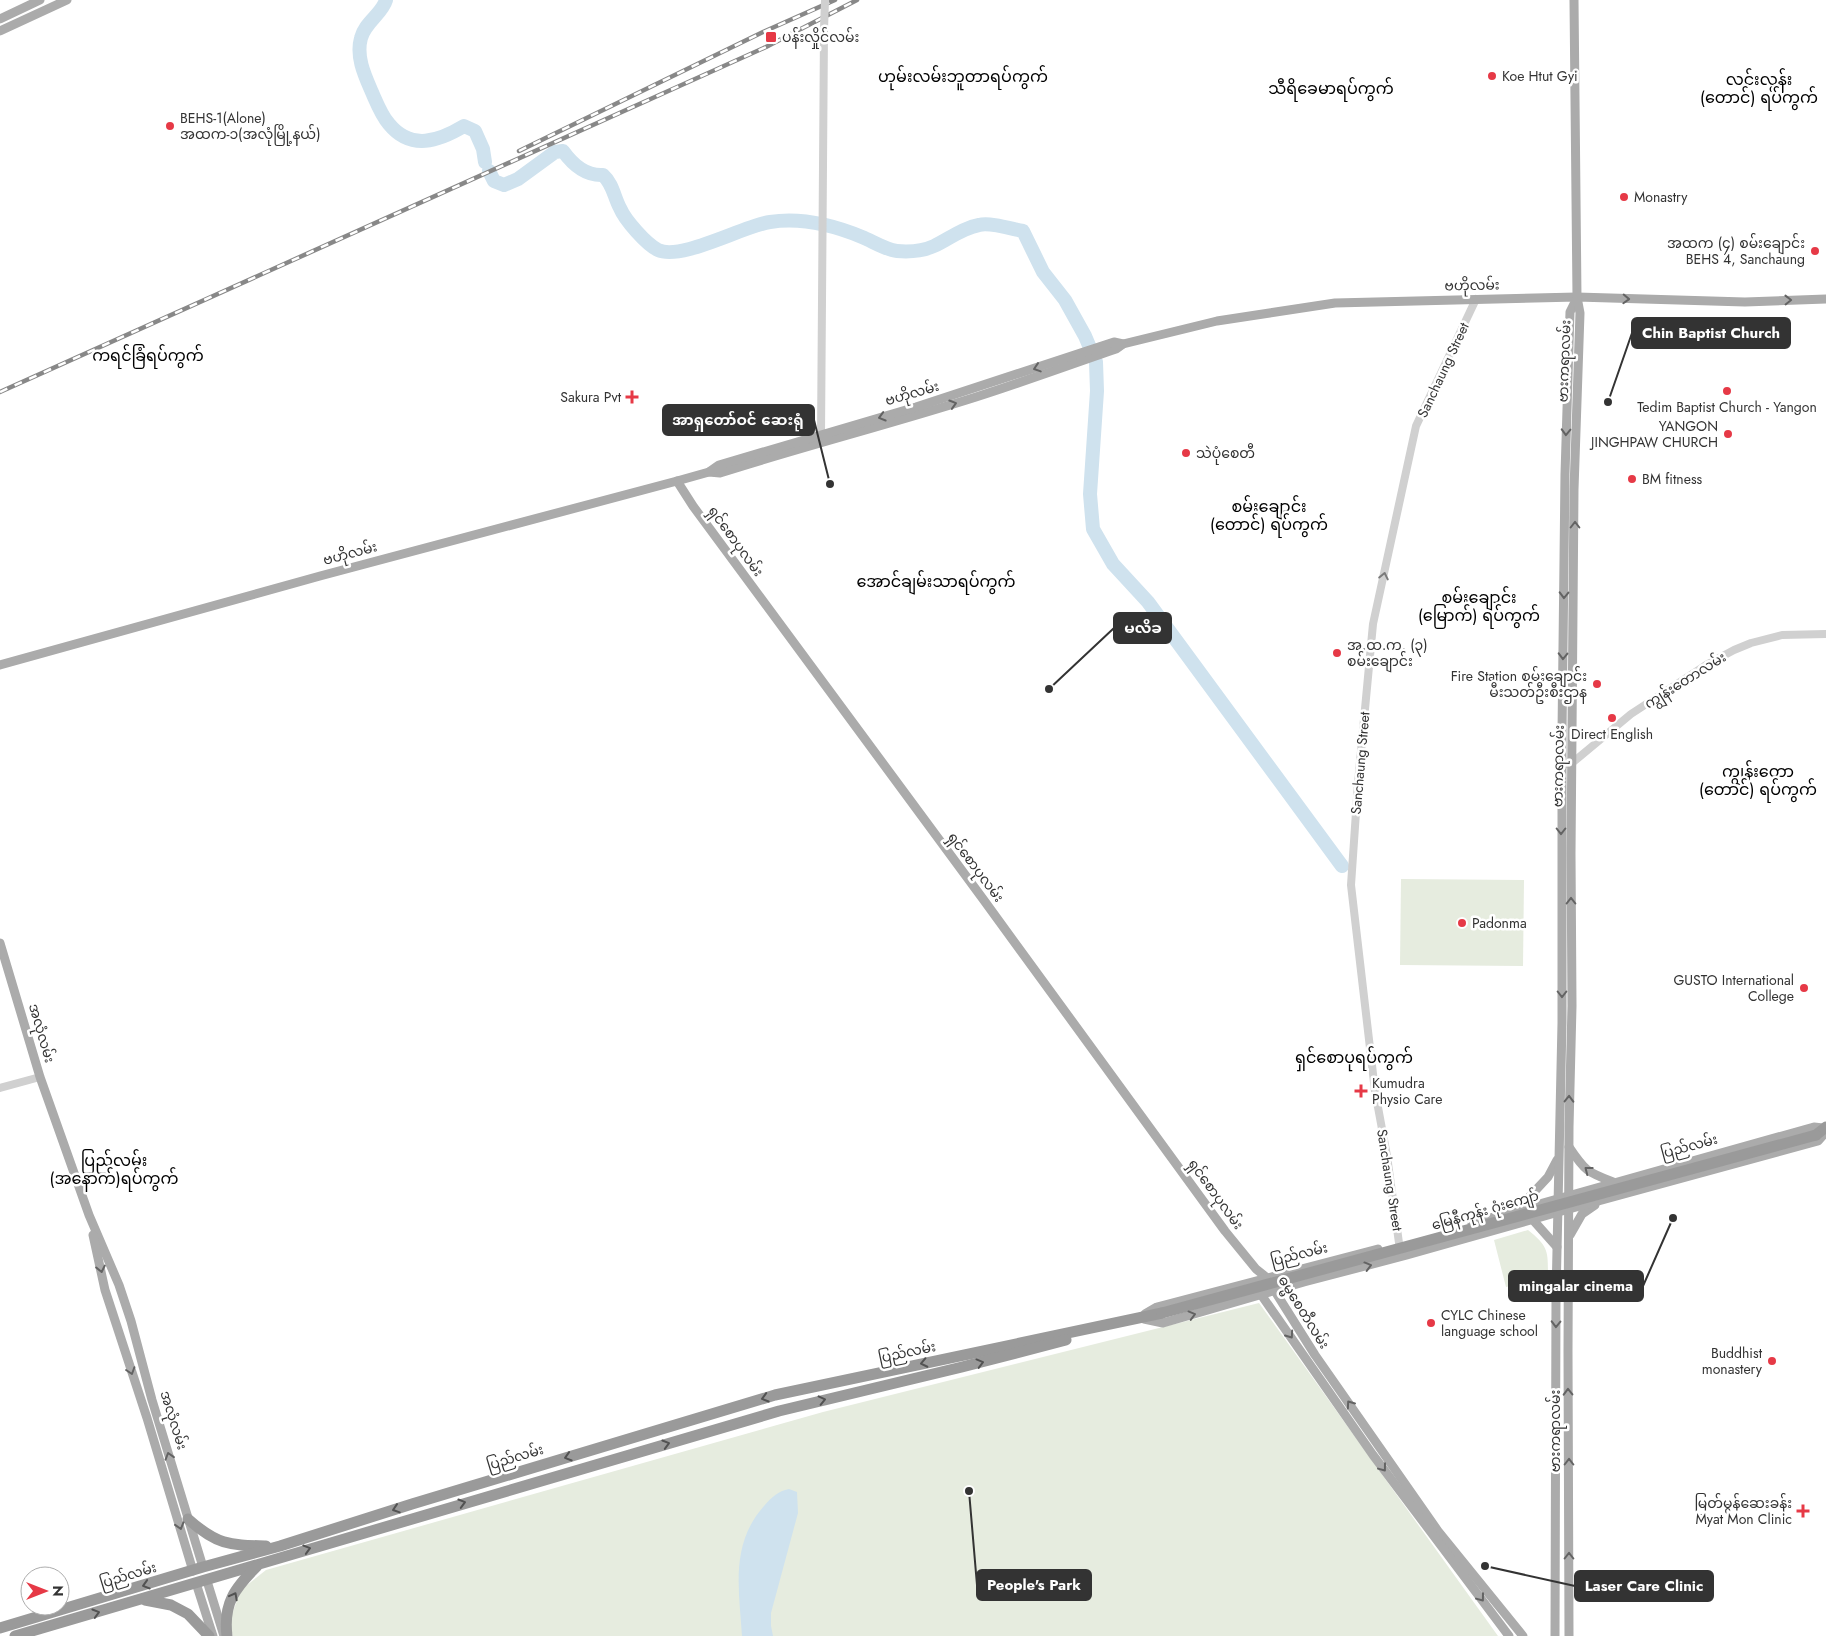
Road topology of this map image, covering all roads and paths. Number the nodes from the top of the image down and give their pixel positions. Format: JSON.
{"nodes":[{"id":1,"x":40,"y":0,"type":"edge"},
{"id":2,"x":67,"y":0,"type":"edge"},
{"id":3,"x":825,"y":0,"type":"edge"},
{"id":4,"x":1574,"y":0,"type":"edge"},
{"id":5,"x":18,"y":10,"type":"junction"},
{"id":6,"x":0,"y":19,"type":"edge"},
{"id":7,"x":22,"y":20,"type":"junction"},
{"id":8,"x":0,"y":31,"type":"edge"},
{"id":9,"x":1577,"y":298,"type":"junction"},
{"id":10,"x":1476,"y":299,"type":"junction"},
{"id":11,"x":1826,"y":299,"type":"edge"},
{"id":12,"x":1084,"y":357,"type":"junction"},
{"id":13,"x":821,"y":436,"type":"junction"},
{"id":14,"x":708,"y":472,"type":"junction"},
{"id":15,"x":677,"y":481,"type":"junction"},
{"id":16,"x":1826,"y":634,"type":"edge"},
{"id":17,"x":0,"y":665,"type":"edge"},
{"id":18,"x":1562,"y":685,"type":"junction"},
{"id":19,"x":1573,"y":685,"type":"junction"},
{"id":20,"x":1572,"y":763,"type":"junction"},
{"id":21,"x":1562,"y":765,"type":"junction"},
{"id":22,"x":1566,"y":934,"type":"junction"},
{"id":23,"x":0,"y":943,"type":"edge"},
{"id":24,"x":40,"y":1077,"type":"junction"},
{"id":25,"x":0,"y":1088,"type":"edge"},
{"id":26,"x":1823,"y":1131,"type":"edge"},
{"id":27,"x":1569,"y":1148,"type":"junction"},
{"id":28,"x":1559,"y":1153,"type":"junction"},
{"id":29,"x":1614,"y":1182,"type":"junction"},
{"id":30,"x":1569,"y":1195,"type":"junction"},
{"id":31,"x":1558,"y":1198,"type":"junction"},
{"id":32,"x":1604,"y":1200,"type":"junction"},
{"id":33,"x":1569,"y":1208,"type":"junction"},
{"id":34,"x":1518,"y":1210,"type":"junction"},
{"id":35,"x":1558,"y":1212,"type":"junction"},
{"id":36,"x":89,"y":1215,"type":"junction"},
{"id":37,"x":1533,"y":1220,"type":"junction"},
{"id":38,"x":1569,"y":1235,"type":"junction"},
{"id":39,"x":1399,"y":1243,"type":"junction"},
{"id":40,"x":1558,"y":1247,"type":"junction"},
{"id":41,"x":1256,"y":1269,"type":"junction"},
{"id":42,"x":1266,"y":1277,"type":"junction"},
{"id":43,"x":1257,"y":1280,"type":"junction"},
{"id":44,"x":1274,"y":1291,"type":"junction"},
{"id":45,"x":1262,"y":1296,"type":"junction"},
{"id":46,"x":1143,"y":1318,"type":"junction"},
{"id":47,"x":1568,"y":1351,"type":"junction"},
{"id":48,"x":1556,"y":1352,"type":"junction"},
{"id":49,"x":188,"y":1519,"type":"junction"},
{"id":50,"x":280,"y":1546,"type":"junction"},
{"id":51,"x":260,"y":1563,"type":"junction"},
{"id":52,"x":198,"y":1569,"type":"junction"},
{"id":53,"x":202,"y":1582,"type":"junction"},
{"id":54,"x":143,"y":1599,"type":"junction"},
{"id":55,"x":0,"y":1628,"type":"edge"},
{"id":56,"x":1569,"y":1631,"type":"edge"},
{"id":57,"x":1555,"y":1632,"type":"edge"},
{"id":58,"x":15,"y":1636,"type":"edge"},
{"id":59,"x":211,"y":1636,"type":"edge"},
{"id":60,"x":225,"y":1636,"type":"edge"},
{"id":61,"x":1509,"y":1636,"type":"edge"},
{"id":62,"x":1523,"y":1636,"type":"edge"}],
"edges":[{"from":1,"to":5,"type":"main road"},
{"from":2,"to":7,"type":"main road"},
{"from":3,"to":13,"type":"street","bridge":true},
{"from":4,"to":9,"type":"main road","name":"ဗားကရာလမ်း"},
{"from":5,"to":6,"type":"main road"},
{"from":5,"to":7,"type":"main road"},
{"from":7,"to":8,"type":"main road"},
{"from":9,"to":10,"type":"main road","name":"ဗဟိုလမ်း"},
{"from":9,"to":11,"type":"main road","name":"ဗဟိုလမ်း","one_way":true},
{"from":9,"to":18,"type":"main road","name":"ဗားကရာလမ်း","one_way":true},
{"from":19,"to":9,"type":"main road","name":"ဗားကရာလမ်း","one_way":true},
{"from":10,"to":12,"type":"main road","name":"ဗဟိုလမ်း"},
{"from":39,"to":10,"type":"street","name":"Sanchaung Street","one_way":true},
{"from":12,"to":13,"type":"main road","name":"ဗဟိုလမ်း","one_way":true},
{"from":14,"to":12,"type":"main road","name":"ဗဟိုလမ်း","one_way":true},
{"from":13,"to":14,"type":"main road","name":"ဗဟိုလမ်း"},
{"from":14,"to":15,"type":"main road","name":"ဗဟိုလမ်း"},
{"from":15,"to":17,"type":"main road","name":"ဗဟိုလမ်း"},
{"from":15,"to":41,"type":"main road","name":"ရှင်စောပုလမ်း"},
{"from":16,"to":20,"type":"street","name":"ကျွန်းတောလမ်း"},
{"from":18,"to":19,"type":"main road"},
{"from":18,"to":21,"type":"main road","name":"ဗားကရာလမ်း"},
{"from":19,"to":20,"type":"main road","name":"ဗားကရာလမ်း"},
{"from":20,"to":21,"type":"street","name":"ကျွန်းတောလမ်း"},
{"from":22,"to":20,"type":"main road","name":"ဗားကရာလမ်း","one_way":true},
{"from":21,"to":22,"type":"main road","name":"ဗားကရာလမ်း","one_way":true},
{"from":27,"to":22,"type":"main road","name":"ဗားကရာလမ်း","one_way":true},
{"from":22,"to":28,"type":"main road","name":"ဗားကရာလမ်း","one_way":true},
{"from":23,"to":24,"type":"main road","name":"အလုံလမ်း"},
{"from":24,"to":25,"type":"street"},
{"from":24,"to":36,"type":"main road","name":"အလုံလမ်း"},
{"from":26,"to":29,"type":"main road","name":"ပြည်လမ်း"},
{"from":26,"to":32,"type":"main road","name":"ပြည်လမ်း"},
{"from":26,"to":46,"type":"highway","name":"မြေနီကုန်း ဂုံးကျော်","bridge":true},
{"from":29,"to":27,"type":"main road","one_way":true},
{"from":27,"to":30,"type":"main road","name":"ဗားကရာလမ်း"},
{"from":28,"to":31,"type":"main road","name":"ဗားကရာလမ်း"},
{"from":28,"to":34,"type":"main road"},
{"from":29,"to":30,"type":"main road","name":"ပြည်လမ်း"},
{"from":30,"to":31,"type":"main road","name":"ပြည်လမ်း"},
{"from":30,"to":33,"type":"main road","name":"ဗားကရာလမ်း"},
{"from":31,"to":34,"type":"main road","name":"ပြည်လမ်း"},
{"from":31,"to":35,"type":"main road","name":"ဗားကရာလမ်း"},
{"from":32,"to":33,"type":"main road","name":"ပြည်လမ်း"},
{"from":32,"to":38,"type":"main road"},
{"from":33,"to":35,"type":"main road","name":"ပြည်လမ်း"},
{"from":33,"to":38,"type":"main road","name":"ဗားကရာလမ်း"},
{"from":34,"to":39,"type":"main road","name":"ပြည်လမ်း"},
{"from":35,"to":37,"type":"main road","name":"ပြည်လမ်း"},
{"from":35,"to":40,"type":"main road","name":"ဗားကရာလမ်း"},
{"from":49,"to":36,"type":"main road","name":"အလုံလမ်း","one_way":true},
{"from":36,"to":52,"type":"main road","name":"အလုံလမ်း","one_way":true},
{"from":37,"to":40,"type":"main road"},
{"from":44,"to":37,"type":"main road","name":"ပြည်လမ်း","one_way":true},
{"from":38,"to":47,"type":"main road","name":"ဗားကရာလမ်း"},
{"from":39,"to":42,"type":"main road","name":"ပြည်လမ်း"},
{"from":40,"to":48,"type":"main road","name":"ဗားကရာလမ်း","one_way":true},
{"from":41,"to":42,"type":"main road","name":"ဓမ္မစေတီလမ်း"},
{"from":41,"to":43,"type":"main road","name":"ဓမ္မစေတီလမ်း"},
{"from":42,"to":43,"type":"main road","name":"ပြည်လမ်း"},
{"from":42,"to":44,"type":"main road","name":"ဓမ္မစေတီလမ်း"},
{"from":43,"to":45,"type":"main road","name":"ဓမ္မစေတီလမ်း"},
{"from":43,"to":46,"type":"main road","name":"ပြည်လမ်း"},
{"from":44,"to":45,"type":"main road","name":"ပြည်လမ်း"},
{"from":62,"to":44,"type":"main road","name":"ဓမ္မစေတီလမ်း","one_way":true},
{"from":46,"to":45,"type":"main road","name":"ပြည်လမ်း","one_way":true},
{"from":45,"to":61,"type":"main road","name":"ဓမ္မစေတီလမ်း","one_way":true},
{"from":46,"to":50,"type":"highway","name":"ပြည်လမ်း","one_way":true},
{"from":51,"to":46,"type":"highway","name":"ပြည်လမ်း","one_way":true},
{"from":47,"to":48,"type":"main road"},
{"from":56,"to":47,"type":"main road","name":"ဗားကရာလမ်း","one_way":true},
{"from":48,"to":57,"type":"main road","name":"ဗားကရာလမ်း"},
{"from":49,"to":50,"type":"highway"},
{"from":49,"to":52,"type":"main road","name":"အလုံလမ်း"},
{"from":50,"to":52,"type":"highway","name":"ပြည်လမ်း"},
{"from":51,"to":53,"type":"highway","name":"ပြည်လမ်း"},
{"from":60,"to":51,"type":"highway","one_way":true},
{"from":52,"to":53,"type":"highway","name":"အလုံလမ်း"},
{"from":52,"to":55,"type":"highway","name":"ပြည်လမ်း","one_way":true},
{"from":53,"to":54,"type":"highway","name":"ပြည်လမ်း"},
{"from":53,"to":59,"type":"main road","name":"အလုံလမ်း"},
{"from":53,"to":60,"type":"main road","name":"အလုံလမ်း"},
{"from":58,"to":54,"type":"highway","name":"ပြည်လမ်း","one_way":true},
{"from":54,"to":59,"type":"highway"},
{"from":56,"to":57,"type":"main road","name":"ဗားကရာလမ်း"}]}
